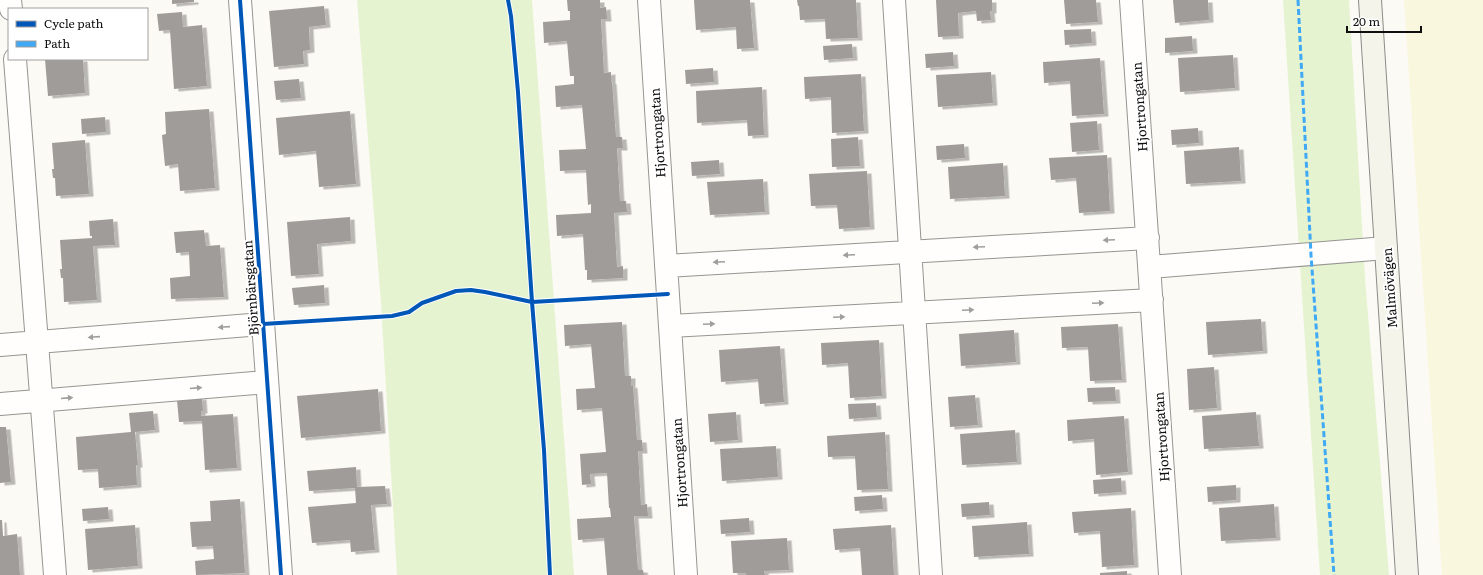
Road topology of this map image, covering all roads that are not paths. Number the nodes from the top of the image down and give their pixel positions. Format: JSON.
{"nodes":[{"id":1,"x":240,"y":0,"type":"edge"},
{"id":2,"x":648,"y":0,"type":"edge"},
{"id":3,"x":894,"y":0,"type":"edge"},
{"id":4,"x":1131,"y":0,"type":"edge"},
{"id":5,"x":1370,"y":0,"type":"edge"},
{"id":6,"x":15,"y":60,"type":"edge"},
{"id":7,"x":1148,"y":238,"type":"junction"},
{"id":8,"x":1386,"y":248,"type":"junction"},
{"id":9,"x":910,"y":251,"type":"junction"},
{"id":10,"x":666,"y":266,"type":"junction"},
{"id":11,"x":1150,"y":267,"type":"junction"},
{"id":12,"x":1152,"y":300,"type":"junction"},
{"id":13,"x":914,"y":313,"type":"junction"},
{"id":14,"x":263,"y":324,"type":"junction"},
{"id":15,"x":670,"y":326,"type":"junction"},
{"id":16,"x":37,"y":342,"type":"junction"},
{"id":17,"x":0,"y":345,"type":"edge"},
{"id":18,"x":267,"y":382,"type":"junction"},
{"id":19,"x":42,"y":400,"type":"junction"},
{"id":20,"x":0,"y":404,"type":"edge"},
{"id":21,"x":55,"y":575,"type":"edge"},
{"id":22,"x":281,"y":575,"type":"edge"},
{"id":23,"x":686,"y":575,"type":"edge"},
{"id":24,"x":931,"y":575,"type":"edge"},
{"id":25,"x":1170,"y":575,"type":"edge"},
{"id":26,"x":1407,"y":575,"type":"edge"}],
"edges":[{"from":1,"to":14,"type":"street","name":"Björnbärsgatan"},
{"from":2,"to":10,"type":"street","name":"Hjortrongatan"},
{"from":3,"to":9,"type":"street"},
{"from":4,"to":7,"type":"street","name":"Hjortrongatan"},
{"from":5,"to":8,"type":"main road","name":"Malmövägen"},
{"from":6,"to":16,"type":"street"},
{"from":7,"to":9,"type":"street","one_way":true},
{"from":7,"to":11,"type":"street","name":"Hjortrongatan"},
{"from":8,"to":11,"type":"street"},
{"from":8,"to":26,"type":"main road","name":"Malmövägen"},
{"from":9,"to":10,"type":"street","one_way":true},
{"from":9,"to":13,"type":"street"},
{"from":10,"to":15,"type":"street","name":"Hjortrongatan"},
{"from":11,"to":12,"type":"street","name":"Hjortrongatan"},
{"from":13,"to":12,"type":"street","one_way":true},
{"from":12,"to":25,"type":"street","name":"Hjortrongatan"},
{"from":15,"to":13,"type":"street","one_way":true},
{"from":13,"to":24,"type":"street"},
{"from":14,"to":16,"type":"street","name":"Björnbärsgatan","one_way":true},
{"from":14,"to":18,"type":"street","name":"Björnbärsgatan"},
{"from":15,"to":23,"type":"street","name":"Hjortrongatan"},
{"from":16,"to":17,"type":"street","name":"Björnbärsgatan"},
{"from":16,"to":19,"type":"street"},
{"from":19,"to":18,"type":"street","one_way":true},
{"from":18,"to":22,"type":"street","name":"Björnbärsgatan"},
{"from":19,"to":20,"type":"street"},
{"from":19,"to":21,"type":"street"}]}
